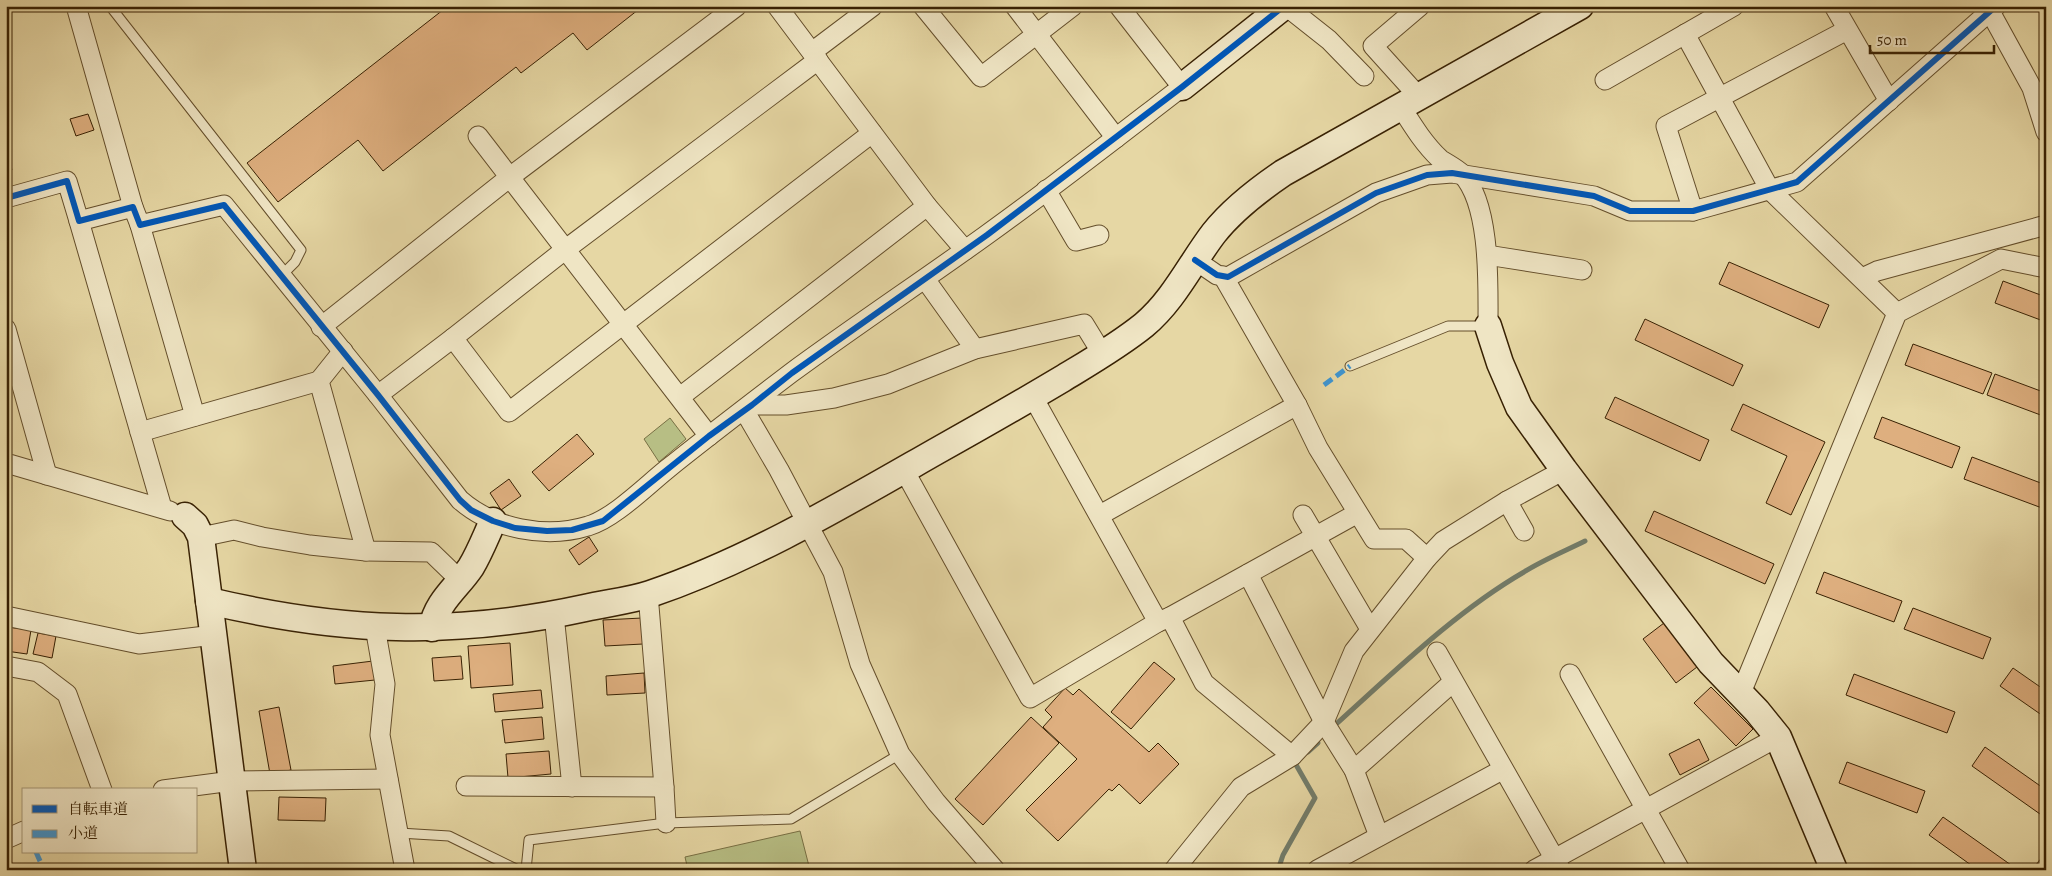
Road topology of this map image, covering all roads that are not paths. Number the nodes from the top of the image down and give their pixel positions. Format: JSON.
{"nodes":[{"id":1,"x":76,"y":6,"type":"edge"},
{"id":2,"x":110,"y":6,"type":"edge"},
{"id":3,"x":737,"y":6,"type":"edge"},
{"id":4,"x":777,"y":6,"type":"edge"},
{"id":5,"x":873,"y":6,"type":"edge"},
{"id":6,"x":923,"y":6,"type":"edge"},
{"id":7,"x":1015,"y":6,"type":"edge"},
{"id":8,"x":1073,"y":6,"type":"edge"},
{"id":9,"x":1119,"y":6,"type":"edge"},
{"id":10,"x":1285,"y":6,"type":"edge"},
{"id":11,"x":1420,"y":6,"type":"edge"},
{"id":12,"x":1734,"y":6,"type":"edge"},
{"id":13,"x":1834,"y":6,"type":"edge"},
{"id":14,"x":1577,"y":7,"type":"edge"},
{"id":15,"x":1991,"y":8,"type":"edge"},
{"id":16,"x":1847,"y":30,"type":"junction"},
{"id":17,"x":1036,"y":34,"type":"junction"},
{"id":18,"x":1685,"y":34,"type":"junction"},
{"id":19,"x":815,"y":56,"type":"junction"},
{"id":20,"x":1364,"y":76,"type":"dead end"},
{"id":21,"x":1605,"y":80,"type":"dead end"},
{"id":22,"x":1182,"y":87,"type":"junction"},
{"id":23,"x":1721,"y":98,"type":"junction"},
{"id":24,"x":2041,"y":100,"type":"edge"},
{"id":25,"x":1889,"y":101,"type":"junction"},
{"id":26,"x":1410,"y":102,"type":"junction"},
{"id":27,"x":2046,"y":132,"type":"edge"},
{"id":28,"x":872,"y":133,"type":"junction"},
{"id":29,"x":478,"y":136,"type":"dead end"},
{"id":30,"x":1116,"y":138,"type":"junction"},
{"id":31,"x":1462,"y":174,"type":"junction"},
{"id":32,"x":510,"y":177,"type":"junction"},
{"id":33,"x":1046,"y":190,"type":"junction"},
{"id":34,"x":1770,"y":190,"type":"junction"},
{"id":35,"x":6,"y":198,"type":"edge"},
{"id":36,"x":927,"y":206,"type":"junction"},
{"id":37,"x":133,"y":207,"type":"junction"},
{"id":38,"x":1692,"y":211,"type":"junction"},
{"id":39,"x":79,"y":221,"type":"junction"},
{"id":40,"x":2046,"y":224,"type":"edge"},
{"id":41,"x":140,"y":226,"type":"junction"},
{"id":42,"x":1099,"y":235,"type":"dead end"},
{"id":43,"x":566,"y":249,"type":"junction"},
{"id":44,"x":965,"y":250,"type":"junction"},
{"id":45,"x":1487,"y":255,"type":"junction"},
{"id":46,"x":1195,"y":260,"type":"junction"},
{"id":47,"x":2046,"y":268,"type":"edge"},
{"id":48,"x":1582,"y":270,"type":"dead end"},
{"id":49,"x":281,"y":276,"type":"junction"},
{"id":50,"x":1222,"y":276,"type":"junction"},
{"id":51,"x":1862,"y":278,"type":"junction"},
{"id":52,"x":925,"y":279,"type":"junction"},
{"id":53,"x":1897,"y":313,"type":"junction"},
{"id":54,"x":623,"y":324,"type":"junction"},
{"id":55,"x":1488,"y":326,"type":"junction"},
{"id":56,"x":321,"y":327,"type":"junction"},
{"id":57,"x":453,"y":338,"type":"junction"},
{"id":58,"x":8,"y":340,"type":"edge"},
{"id":59,"x":975,"y":349,"type":"junction"},
{"id":60,"x":343,"y":352,"type":"junction"},
{"id":61,"x":1103,"y":355,"type":"junction"},
{"id":62,"x":1350,"y":366,"type":"dead end"},
{"id":63,"x":319,"y":382,"type":"junction"},
{"id":64,"x":378,"y":395,"type":"junction"},
{"id":65,"x":680,"y":397,"type":"junction"},
{"id":66,"x":1033,"y":397,"type":"junction"},
{"id":67,"x":1297,"y":406,"type":"junction"},
{"id":68,"x":748,"y":408,"type":"junction"},
{"id":69,"x":195,"y":416,"type":"junction"},
{"id":70,"x":140,"y":432,"type":"junction"},
{"id":71,"x":709,"y":436,"type":"junction"},
{"id":72,"x":6,"y":463,"type":"edge"},
{"id":73,"x":904,"y":470,"type":"junction"},
{"id":74,"x":1564,"y":470,"type":"junction"},
{"id":75,"x":48,"y":475,"type":"junction"},
{"id":76,"x":1507,"y":501,"type":"junction"},
{"id":77,"x":173,"y":512,"type":"junction"},
{"id":78,"x":1356,"y":514,"type":"junction"},
{"id":79,"x":1303,"y":515,"type":"dead end"},
{"id":80,"x":1100,"y":516,"type":"junction"},
{"id":81,"x":493,"y":521,"type":"junction"},
{"id":82,"x":807,"y":523,"type":"junction"},
{"id":83,"x":1524,"y":531,"type":"dead end"},
{"id":84,"x":1316,"y":536,"type":"junction"},
{"id":85,"x":201,"y":537,"type":"junction"},
{"id":86,"x":366,"y":551,"type":"junction"},
{"id":87,"x":1427,"y":558,"type":"junction"},
{"id":88,"x":1248,"y":574,"type":"junction"},
{"id":89,"x":460,"y":581,"type":"junction"},
{"id":90,"x":648,"y":594,"type":"junction"},
{"id":91,"x":209,"y":602,"type":"junction"},
{"id":92,"x":554,"y":615,"type":"junction"},
{"id":93,"x":6,"y":616,"type":"edge"},
{"id":94,"x":1164,"y":620,"type":"junction"},
{"id":95,"x":375,"y":627,"type":"junction"},
{"id":96,"x":432,"y":628,"type":"junction"},
{"id":97,"x":1370,"y":629,"type":"junction"},
{"id":98,"x":214,"y":635,"type":"junction"},
{"id":99,"x":1436,"y":652,"type":"dead end"},
{"id":100,"x":6,"y":666,"type":"edge"},
{"id":101,"x":1570,"y":674,"type":"dead end"},
{"id":102,"x":1453,"y":682,"type":"junction"},
{"id":103,"x":1741,"y":693,"type":"junction"},
{"id":104,"x":1324,"y":722,"type":"junction"},
{"id":105,"x":1778,"y":737,"type":"junction"},
{"id":106,"x":900,"y":754,"type":"junction"},
{"id":107,"x":1292,"y":756,"type":"junction"},
{"id":108,"x":1354,"y":770,"type":"junction"},
{"id":109,"x":1502,"y":770,"type":"junction"},
{"id":110,"x":388,"y":779,"type":"junction"},
{"id":111,"x":232,"y":781,"type":"junction"},
{"id":112,"x":466,"y":786,"type":"dead end"},
{"id":113,"x":572,"y":787,"type":"junction"},
{"id":114,"x":664,"y":787,"type":"junction"},
{"id":115,"x":101,"y":788,"type":"edge"},
{"id":116,"x":178,"y":788,"type":"edge"},
{"id":117,"x":1646,"y":809,"type":"junction"},
{"id":118,"x":666,"y":822,"type":"junction"},
{"id":119,"x":399,"y":833,"type":"junction"},
{"id":120,"x":1379,"y":836,"type":"junction"},
{"id":121,"x":1557,"y":864,"type":"edge"},
{"id":122,"x":243,"y":870,"type":"edge"},
{"id":123,"x":405,"y":870,"type":"edge"},
{"id":124,"x":518,"y":870,"type":"edge"},
{"id":125,"x":526,"y":870,"type":"edge"},
{"id":126,"x":995,"y":870,"type":"edge"},
{"id":127,"x":1174,"y":870,"type":"edge"},
{"id":128,"x":1317,"y":870,"type":"edge"},
{"id":129,"x":1534,"y":870,"type":"edge"},
{"id":130,"x":1680,"y":870,"type":"edge"},
{"id":131,"x":1834,"y":870,"type":"edge"}],
"edges":[{"from":1,"to":37,"type":"street"},
{"from":2,"to":49,"type":"lane"},
{"from":3,"to":32,"type":"street"},
{"from":4,"to":19,"type":"street"},
{"from":5,"to":19,"type":"street"},
{"from":6,"to":17,"type":"street"},
{"from":7,"to":17,"type":"street"},
{"from":8,"to":17,"type":"street"},
{"from":9,"to":22,"type":"street"},
{"from":10,"to":20,"type":"street"},
{"from":10,"to":22,"type":"street"},
{"from":11,"to":26,"type":"street"},
{"from":12,"to":18,"type":"street"},
{"from":13,"to":16,"type":"street"},
{"from":14,"to":26,"type":"street"},
{"from":15,"to":24,"type":"street"},
{"from":15,"to":25,"type":"street"},
{"from":16,"to":23,"type":"street"},
{"from":16,"to":25,"type":"street"},
{"from":17,"to":30,"type":"street"},
{"from":18,"to":21,"type":"street"},
{"from":18,"to":23,"type":"street"},
{"from":19,"to":28,"type":"street"},
{"from":19,"to":43,"type":"street"},
{"from":22,"to":30,"type":"street"},
{"from":23,"to":34,"type":"street"},
{"from":23,"to":38,"type":"street"},
{"from":24,"to":27,"type":"street"},
{"from":25,"to":34,"type":"street"},
{"from":26,"to":31,"type":"street"},
{"from":26,"to":46,"type":"street"},
{"from":28,"to":36,"type":"street"},
{"from":28,"to":54,"type":"street"},
{"from":29,"to":32,"type":"street"},
{"from":30,"to":33,"type":"street"},
{"from":31,"to":38,"type":"street"},
{"from":31,"to":45,"type":"street"},
{"from":31,"to":50,"type":"street"},
{"from":32,"to":43,"type":"street"},
{"from":32,"to":56,"type":"street"},
{"from":33,"to":42,"type":"street"},
{"from":33,"to":44,"type":"street"},
{"from":34,"to":38,"type":"street"},
{"from":34,"to":51,"type":"street"},
{"from":35,"to":39,"type":"street"},
{"from":36,"to":44,"type":"street"},
{"from":36,"to":65,"type":"street"},
{"from":37,"to":39,"type":"street"},
{"from":37,"to":41,"type":"street"},
{"from":39,"to":70,"type":"street"},
{"from":40,"to":51,"type":"street"},
{"from":41,"to":49,"type":"street"},
{"from":41,"to":69,"type":"street"},
{"from":43,"to":54,"type":"street"},
{"from":43,"to":57,"type":"street"},
{"from":44,"to":52,"type":"street"},
{"from":45,"to":48,"type":"street"},
{"from":45,"to":55,"type":"street"},
{"from":46,"to":50,"type":"street"},
{"from":46,"to":61,"type":"street"},
{"from":47,"to":53,"type":"street"},
{"from":49,"to":56,"type":"street"},
{"from":50,"to":67,"type":"street"},
{"from":51,"to":53,"type":"street"},
{"from":52,"to":59,"type":"street"},
{"from":52,"to":68,"type":"street"},
{"from":53,"to":103,"type":"street"},
{"from":54,"to":57,"type":"street"},
{"from":54,"to":65,"type":"street"},
{"from":55,"to":62,"type":"lane"},
{"from":55,"to":74,"type":"street"},
{"from":56,"to":60,"type":"street"},
{"from":57,"to":64,"type":"street"},
{"from":58,"to":75,"type":"street"},
{"from":59,"to":61,"type":"street"},
{"from":59,"to":68,"type":"street"},
{"from":60,"to":63,"type":"street"},
{"from":60,"to":64,"type":"street"},
{"from":61,"to":66,"type":"street"},
{"from":63,"to":69,"type":"street"},
{"from":63,"to":86,"type":"street"},
{"from":64,"to":81,"type":"street"},
{"from":65,"to":71,"type":"street"},
{"from":66,"to":73,"type":"street"},
{"from":66,"to":80,"type":"street"},
{"from":67,"to":78,"type":"street"},
{"from":67,"to":80,"type":"street"},
{"from":68,"to":71,"type":"street"},
{"from":68,"to":82,"type":"street"},
{"from":69,"to":70,"type":"street"},
{"from":70,"to":77,"type":"street"},
{"from":71,"to":81,"type":"street"},
{"from":72,"to":75,"type":"street"},
{"from":73,"to":82,"type":"street"},
{"from":73,"to":94,"type":"street"},
{"from":74,"to":76,"type":"street"},
{"from":74,"to":103,"type":"street"},
{"from":75,"to":77,"type":"street"},
{"from":76,"to":83,"type":"street"},
{"from":76,"to":87,"type":"street"},
{"from":77,"to":85,"type":"street"},
{"from":78,"to":84,"type":"street"},
{"from":78,"to":87,"type":"street"},
{"from":79,"to":84,"type":"street"},
{"from":80,"to":94,"type":"street"},
{"from":81,"to":89,"type":"street"},
{"from":82,"to":90,"type":"street"},
{"from":82,"to":106,"type":"street"},
{"from":84,"to":88,"type":"street"},
{"from":84,"to":97,"type":"street"},
{"from":85,"to":86,"type":"street"},
{"from":85,"to":91,"type":"street"},
{"from":86,"to":89,"type":"street"},
{"from":87,"to":97,"type":"street"},
{"from":88,"to":94,"type":"street"},
{"from":88,"to":104,"type":"street"},
{"from":89,"to":96,"type":"street"},
{"from":90,"to":92,"type":"street"},
{"from":90,"to":114,"type":"street"},
{"from":91,"to":95,"type":"street"},
{"from":91,"to":98,"type":"street"},
{"from":92,"to":96,"type":"street"},
{"from":92,"to":113,"type":"street"},
{"from":93,"to":98,"type":"street"},
{"from":94,"to":107,"type":"street"},
{"from":95,"to":96,"type":"street"},
{"from":95,"to":110,"type":"street"},
{"from":97,"to":104,"type":"street"},
{"from":98,"to":111,"type":"street"},
{"from":99,"to":102,"type":"street"},
{"from":100,"to":115,"type":"street"},
{"from":101,"to":117,"type":"street"},
{"from":102,"to":108,"type":"street"},
{"from":102,"to":109,"type":"street"},
{"from":103,"to":105,"type":"street"},
{"from":104,"to":107,"type":"street"},
{"from":104,"to":108,"type":"street"},
{"from":105,"to":117,"type":"street"},
{"from":105,"to":131,"type":"street"},
{"from":106,"to":118,"type":"lane"},
{"from":106,"to":126,"type":"street"},
{"from":107,"to":127,"type":"street"},
{"from":108,"to":120,"type":"street"},
{"from":109,"to":120,"type":"street"},
{"from":109,"to":121,"type":"street"},
{"from":110,"to":111,"type":"street"},
{"from":110,"to":119,"type":"street"},
{"from":111,"to":116,"type":"street"},
{"from":111,"to":122,"type":"street"},
{"from":112,"to":113,"type":"street"},
{"from":113,"to":114,"type":"street"},
{"from":114,"to":118,"type":"street"},
{"from":117,"to":121,"type":"street"},
{"from":117,"to":130,"type":"street"},
{"from":118,"to":125,"type":"lane"},
{"from":119,"to":123,"type":"street"},
{"from":119,"to":124,"type":"lane"},
{"from":120,"to":128,"type":"street"},
{"from":121,"to":129,"type":"street"}]}
